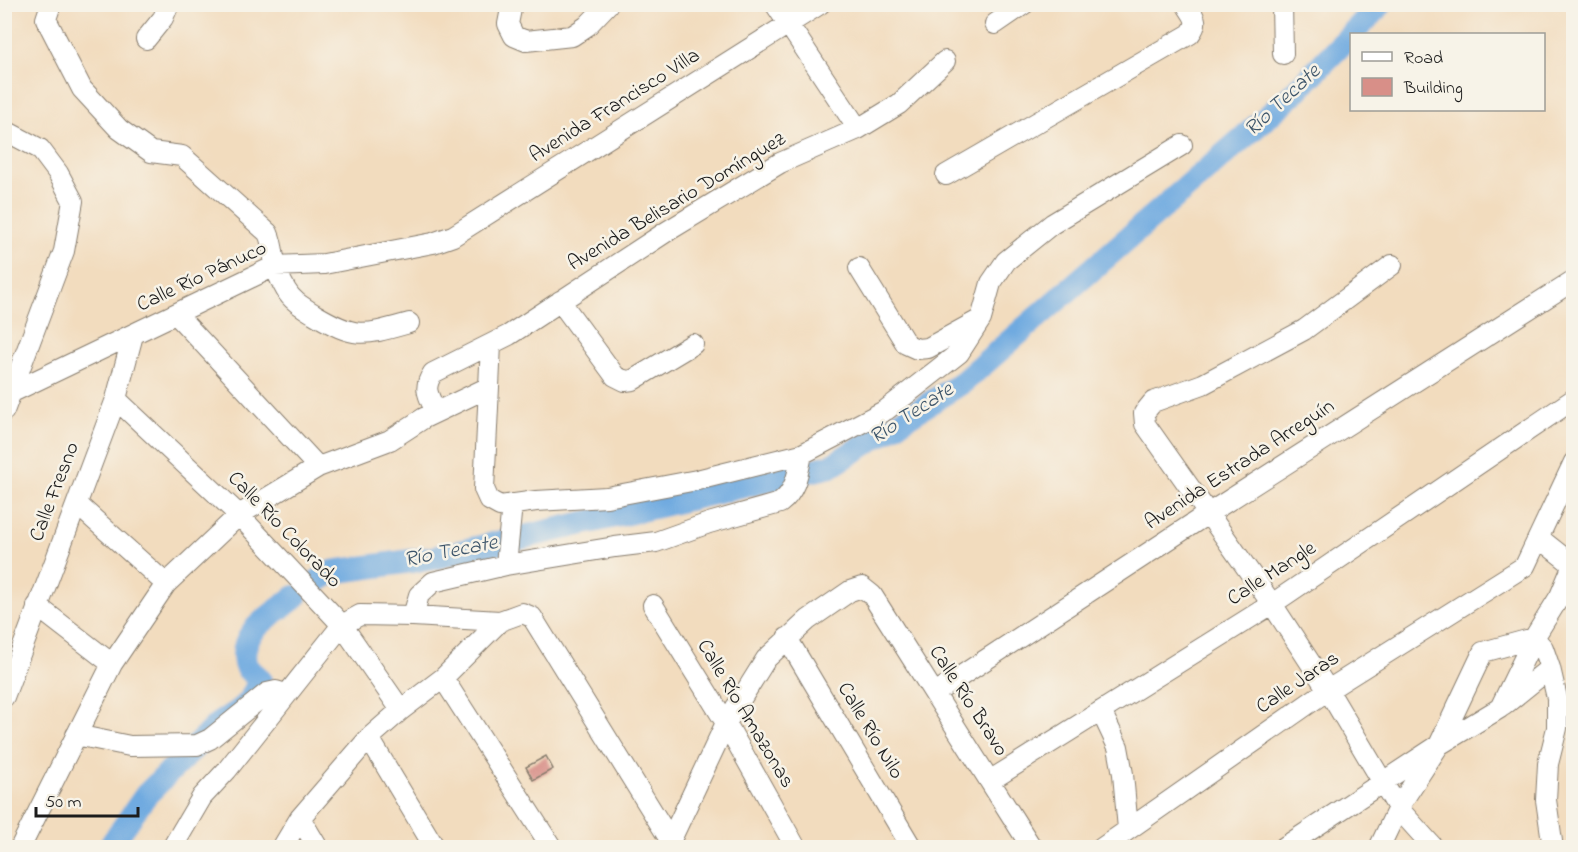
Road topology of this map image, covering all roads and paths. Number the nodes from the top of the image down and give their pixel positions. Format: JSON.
{"nodes":[{"id":1,"x":169,"y":4,"type":"edge"},
{"id":2,"x":512,"y":4,"type":"edge"},
{"id":3,"x":608,"y":4,"type":"edge"},
{"id":4,"x":775,"y":4,"type":"edge"},
{"id":5,"x":820,"y":4,"type":"edge"},
{"id":6,"x":1024,"y":4,"type":"edge"},
{"id":7,"x":1282,"y":4,"type":"edge"},
{"id":8,"x":49,"y":12,"type":"edge"},
{"id":9,"x":1191,"y":12,"type":"edge"},
{"id":10,"x":995,"y":24,"type":"dead end"},
{"id":11,"x":789,"y":25,"type":"junction"},
{"id":12,"x":146,"y":39,"type":"dead end"},
{"id":13,"x":1283,"y":54,"type":"dead end"},
{"id":14,"x":945,"y":61,"type":"dead end"},
{"id":15,"x":858,"y":129,"type":"junction"},
{"id":16,"x":4,"y":130,"type":"edge"},
{"id":17,"x":1182,"y":145,"type":"dead end"},
{"id":18,"x":946,"y":175,"type":"dead end"},
{"id":19,"x":432,"y":243,"type":"joint"},
{"id":20,"x":1392,"y":265,"type":"dead end"},
{"id":21,"x":275,"y":266,"type":"junction"},
{"id":22,"x":859,"y":268,"type":"dead end"},
{"id":23,"x":1574,"y":280,"type":"edge"},
{"id":24,"x":560,"y":301,"type":"junction"},
{"id":25,"x":176,"y":314,"type":"junction"},
{"id":26,"x":981,"y":319,"type":"junction"},
{"id":27,"x":409,"y":322,"type":"dead end"},
{"id":28,"x":133,"y":336,"type":"junction"},
{"id":29,"x":491,"y":344,"type":"junction"},
{"id":30,"x":693,"y":344,"type":"dead end"},
{"id":31,"x":489,"y":387,"type":"junction"},
{"id":32,"x":8,"y":394,"type":"edge"},
{"id":33,"x":116,"y":399,"type":"junction"},
{"id":34,"x":1574,"y":399,"type":"edge"},
{"id":35,"x":4,"y":411,"type":"edge"},
{"id":36,"x":436,"y":412,"type":"junction"},
{"id":37,"x":802,"y":454,"type":"junction"},
{"id":38,"x":1574,"y":462,"type":"edge"},
{"id":39,"x":318,"y":467,"type":"junction"},
{"id":40,"x":77,"y":504,"type":"junction"},
{"id":41,"x":512,"y":504,"type":"junction"},
{"id":42,"x":1209,"y":513,"type":"junction"},
{"id":43,"x":239,"y":515,"type":"junction"},
{"id":44,"x":1539,"y":538,"type":"junction"},
{"id":45,"x":1573,"y":565,"type":"edge"},
{"id":46,"x":506,"y":566,"type":"junction"},
{"id":47,"x":166,"y":584,"type":"junction"},
{"id":48,"x":1272,"y":604,"type":"junction"},
{"id":49,"x":653,"y":605,"type":"dead end"},
{"id":50,"x":37,"y":606,"type":"junction"},
{"id":51,"x":413,"y":616,"type":"junction"},
{"id":52,"x":500,"y":621,"type":"junction"},
{"id":53,"x":342,"y":625,"type":"junction"},
{"id":54,"x":787,"y":638,"type":"junction"},
{"id":55,"x":1534,"y":638,"type":"junction"},
{"id":56,"x":112,"y":664,"type":"junction"},
{"id":57,"x":1550,"y":668,"type":"junction"},
{"id":58,"x":443,"y":678,"type":"junction"},
{"id":59,"x":1328,"y":690,"type":"junction"},
{"id":60,"x":935,"y":693,"type":"junction"},
{"id":61,"x":286,"y":694,"type":"junction"},
{"id":62,"x":4,"y":697,"type":"edge"},
{"id":63,"x":1500,"y":708,"type":"junction"},
{"id":64,"x":401,"y":710,"type":"junction"},
{"id":65,"x":1101,"y":711,"type":"junction"},
{"id":66,"x":726,"y":723,"type":"junction"},
{"id":67,"x":76,"y":735,"type":"junction"},
{"id":68,"x":369,"y":738,"type":"junction"},
{"id":69,"x":1439,"y":745,"type":"junction"},
{"id":70,"x":990,"y":780,"type":"junction"},
{"id":71,"x":1382,"y":783,"type":"junction"},
{"id":72,"x":1398,"y":808,"type":"junction"},
{"id":73,"x":300,"y":818,"type":"junction"},
{"id":74,"x":1128,"y":829,"type":"junction"},
{"id":75,"x":671,"y":845,"type":"edge"},
{"id":76,"x":20,"y":848,"type":"edge"},
{"id":77,"x":172,"y":848,"type":"edge"},
{"id":78,"x":282,"y":848,"type":"edge"},
{"id":79,"x":318,"y":848,"type":"edge"},
{"id":80,"x":435,"y":848,"type":"edge"},
{"id":81,"x":552,"y":848,"type":"edge"},
{"id":82,"x":796,"y":848,"type":"edge"},
{"id":83,"x":912,"y":848,"type":"edge"},
{"id":84,"x":1032,"y":848,"type":"edge"},
{"id":85,"x":1102,"y":848,"type":"edge"},
{"id":86,"x":1283,"y":848,"type":"edge"},
{"id":87,"x":1379,"y":848,"type":"edge"},
{"id":88,"x":1434,"y":848,"type":"edge"},
{"id":89,"x":1553,"y":848,"type":"edge"}],
"edges":[{"from":1,"to":12,"type":"street"},
{"from":2,"to":3,"type":"street"},
{"from":4,"to":11,"type":"street"},
{"from":5,"to":11,"type":"street","name":"Avenida Francisco Villa"},
{"from":6,"to":10,"type":"street"},
{"from":7,"to":13,"type":"street"},
{"from":8,"to":21,"type":"street"},
{"from":9,"to":18,"type":"street"},
{"from":11,"to":15,"type":"street"},
{"from":11,"to":19,"type":"street","name":"Avenida Francisco Villa"},
{"from":14,"to":15,"type":"street","name":"Avenida Belisario Domínguez"},
{"from":15,"to":24,"type":"street","name":"Avenida Belisario Domínguez"},
{"from":16,"to":32,"type":"street"},
{"from":17,"to":26,"type":"street"},
{"from":19,"to":21,"type":"street","name":"Calle Río Pánuco"},
{"from":20,"to":42,"type":"street"},
{"from":21,"to":25,"type":"street","name":"Calle Río Pánuco"},
{"from":21,"to":27,"type":"street"},
{"from":22,"to":26,"type":"street"},
{"from":23,"to":42,"type":"street","name":"Avenida Estrada Arreguín"},
{"from":24,"to":29,"type":"street","name":"Avenida Belisario Domínguez"},
{"from":24,"to":30,"type":"street"},
{"from":25,"to":28,"type":"street","name":"Calle Río Pánuco"},
{"from":25,"to":39,"type":"street"},
{"from":26,"to":37,"type":"street"},
{"from":28,"to":32,"type":"street","name":"Calle Río Pánuco"},
{"from":28,"to":33,"type":"street","name":"Calle Fresno"},
{"from":29,"to":31,"type":"street"},
{"from":29,"to":36,"type":"street","name":"Avenida Belisario Domínguez"},
{"from":31,"to":36,"type":"street"},
{"from":31,"to":41,"type":"street"},
{"from":32,"to":35,"type":"street"},
{"from":33,"to":40,"type":"street","name":"Calle Fresno"},
{"from":33,"to":43,"type":"street","name":"Calle Río Colorado"},
{"from":34,"to":48,"type":"street","name":"Calle Mangle"},
{"from":36,"to":39,"type":"street"},
{"from":37,"to":41,"type":"street"},
{"from":37,"to":46,"type":"street"},
{"from":38,"to":44,"type":"street"},
{"from":39,"to":43,"type":"street"},
{"from":40,"to":47,"type":"street"},
{"from":40,"to":50,"type":"street","name":"Calle Fresno"},
{"from":41,"to":46,"type":"street"},
{"from":42,"to":48,"type":"street"},
{"from":42,"to":60,"type":"street","name":"Avenida Estrada Arreguín"},
{"from":43,"to":47,"type":"street"},
{"from":43,"to":53,"type":"street","name":"Calle Río Colorado"},
{"from":44,"to":45,"type":"street"},
{"from":44,"to":59,"type":"street","name":"Calle Jaras"},
{"from":45,"to":55,"type":"street"},
{"from":46,"to":51,"type":"street"},
{"from":47,"to":56,"type":"street"},
{"from":48,"to":59,"type":"street"},
{"from":48,"to":65,"type":"street","name":"Calle Mangle"},
{"from":49,"to":66,"type":"street","name":"Calle Río Amazonas"},
{"from":50,"to":56,"type":"street"},
{"from":50,"to":62,"type":"street","name":"Calle Fresno"},
{"from":51,"to":52,"type":"street"},
{"from":51,"to":53,"type":"street"},
{"from":52,"to":58,"type":"street"},
{"from":52,"to":75,"type":"street"},
{"from":53,"to":61,"type":"street"},
{"from":53,"to":64,"type":"street","name":"Calle Río Colorado"},
{"from":54,"to":60,"type":"street","name":"Calle Río Bravo"},
{"from":54,"to":66,"type":"street"},
{"from":54,"to":83,"type":"street","name":"Calle Río Nilo"},
{"from":55,"to":57,"type":"street"},
{"from":55,"to":63,"type":"street"},
{"from":55,"to":69,"type":"street"},
{"from":56,"to":67,"type":"street"},
{"from":57,"to":63,"type":"street"},
{"from":57,"to":89,"type":"street"},
{"from":58,"to":64,"type":"street"},
{"from":58,"to":81,"type":"street"},
{"from":59,"to":71,"type":"street"},
{"from":59,"to":74,"type":"street","name":"Calle Jaras"},
{"from":60,"to":70,"type":"street","name":"Calle Río Bravo"},
{"from":61,"to":67,"type":"street"},
{"from":61,"to":77,"type":"street"},
{"from":63,"to":69,"type":"street"},
{"from":64,"to":68,"type":"street"},
{"from":65,"to":70,"type":"street","name":"Calle Mangle"},
{"from":65,"to":74,"type":"street"},
{"from":66,"to":75,"type":"street"},
{"from":66,"to":82,"type":"street","name":"Calle Río Amazonas"},
{"from":67,"to":76,"type":"street"},
{"from":68,"to":73,"type":"street"},
{"from":68,"to":80,"type":"street"},
{"from":69,"to":71,"type":"street"},
{"from":69,"to":72,"type":"street"},
{"from":70,"to":84,"type":"street","name":"Calle Río Bravo"},
{"from":71,"to":72,"type":"street"},
{"from":71,"to":86,"type":"street"},
{"from":72,"to":87,"type":"street"},
{"from":72,"to":88,"type":"street"},
{"from":73,"to":78,"type":"street"},
{"from":73,"to":79,"type":"street"},
{"from":74,"to":85,"type":"street","name":"Calle Jaras"}]}
